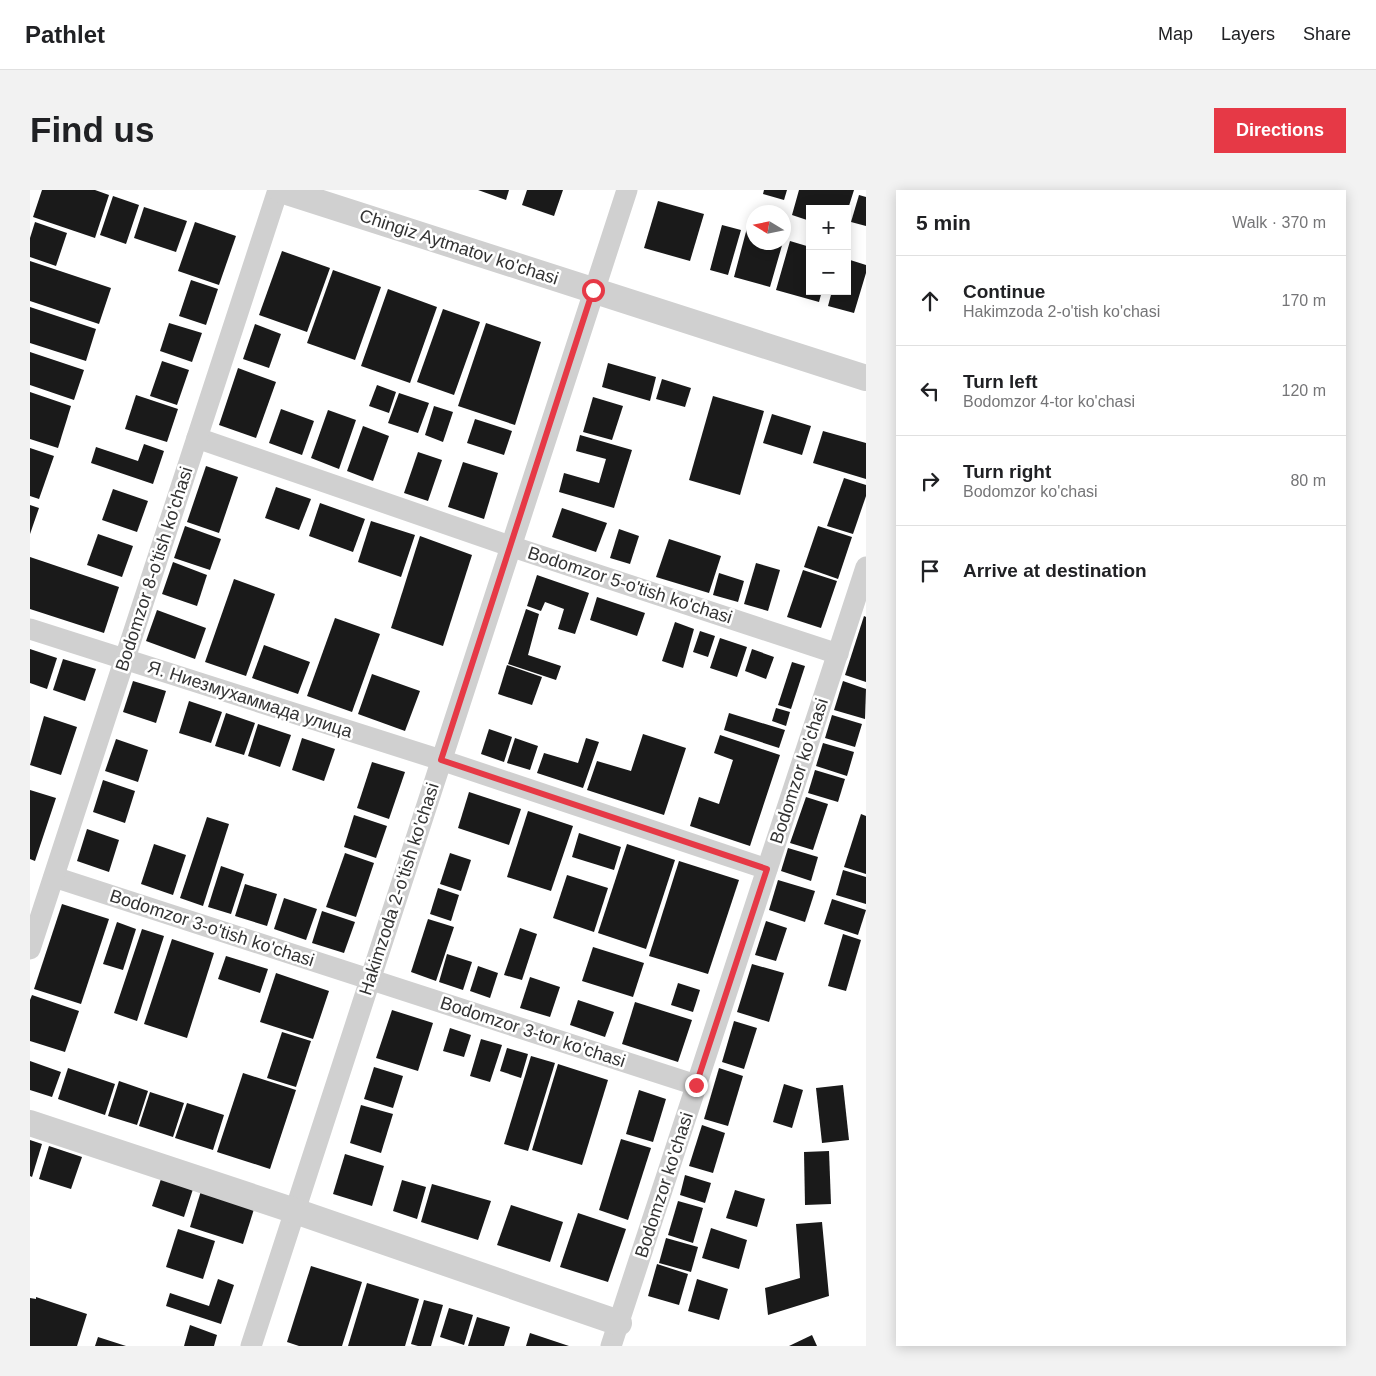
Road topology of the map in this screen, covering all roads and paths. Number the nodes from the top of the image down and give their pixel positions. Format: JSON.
{"nodes":[{"id":1,"x":279,"y":190,"type":"edge"},
{"id":2,"x":627,"y":190,"type":"edge"},
{"id":3,"x":593,"y":290,"type":"junction"},
{"id":4,"x":866,"y":378,"type":"edge"},
{"id":5,"x":196,"y":438,"type":"junction"},
{"id":6,"x":510,"y":546,"type":"junction"},
{"id":7,"x":866,"y":567,"type":"edge"},
{"id":8,"x":30,"y":630,"type":"edge"},
{"id":9,"x":838,"y":654,"type":"junction"},
{"id":10,"x":124,"y":659,"type":"junction"},
{"id":11,"x":441,"y":760,"type":"junction"},
{"id":12,"x":767,"y":869,"type":"junction"},
{"id":13,"x":54,"y":877,"type":"junction"},
{"id":14,"x":30,"y":949,"type":"edge"},
{"id":15,"x":370,"y":979,"type":"junction"},
{"id":16,"x":696,"y":1085,"type":"junction"},
{"id":17,"x":30,"y":1123,"type":"edge"},
{"id":18,"x":295,"y":1211,"type":"junction"},
{"id":19,"x":615,"y":1334,"type":"edge"},
{"id":20,"x":251,"y":1346,"type":"edge"}],
"edges":[{"from":1,"to":3,"type":"street","name":"Chingiz Aytmatov ko'chasi"},
{"from":1,"to":5,"type":"street","name":"Bodomzor 8-o'tish ko'chasi"},
{"from":2,"to":3,"type":"street","name":"Hakimzoda 2-o'tish ko'chasi"},
{"from":3,"to":4,"type":"street","name":"Chingiz Aytmatov ko'chasi"},
{"from":3,"to":6,"type":"street","name":"Hakimzoda 2-o'tish ko'chasi"},
{"from":5,"to":6,"type":"street","name":"Bodomzor 5-o'tish ko'chasi"},
{"from":5,"to":10,"type":"street","name":"Bodomzor 8-o'tish ko'chasi"},
{"from":6,"to":9,"type":"street","name":"Bodomzor 5-o'tish ko'chasi"},
{"from":6,"to":11,"type":"street","name":"Hakimzoda 2-o'tish ko'chasi"},
{"from":7,"to":9,"type":"street","name":"Bodomzor ko'chasi"},
{"from":8,"to":10,"type":"street","name":"Я. Ниезмухаммада улица"},
{"from":9,"to":12,"type":"street","name":"Bodomzor ko'chasi"},
{"from":10,"to":11,"type":"street","name":"Я. Ниезмухаммада улица"},
{"from":10,"to":13,"type":"street","name":"Bodomzor 8-o'tish ko'chasi"},
{"from":11,"to":12,"type":"street","name":"Я. Ниезмухаммада улица"},
{"from":11,"to":15,"type":"street","name":"Hakimzoda 2-o'tish ko'chasi"},
{"from":12,"to":16,"type":"street","name":"Bodomzor ko'chasi"},
{"from":13,"to":14,"type":"street","name":"Bodomzor 8-o'tish ko'chasi"},
{"from":13,"to":15,"type":"street","name":"Bodomzor 3-o'tish ko'chasi"},
{"from":15,"to":16,"type":"street","name":"Bodomzor 3-tor ko'chasi"},
{"from":15,"to":18,"type":"street","name":"Hakimzoda 2-o'tish ko'chasi"},
{"from":16,"to":19,"type":"street","name":"Bodomzor ko'chasi"},
{"from":17,"to":18,"type":"street"},
{"from":18,"to":19,"type":"street"},
{"from":18,"to":20,"type":"street","name":"Hakimzoda 2-o'tish ko'chasi"}]}
